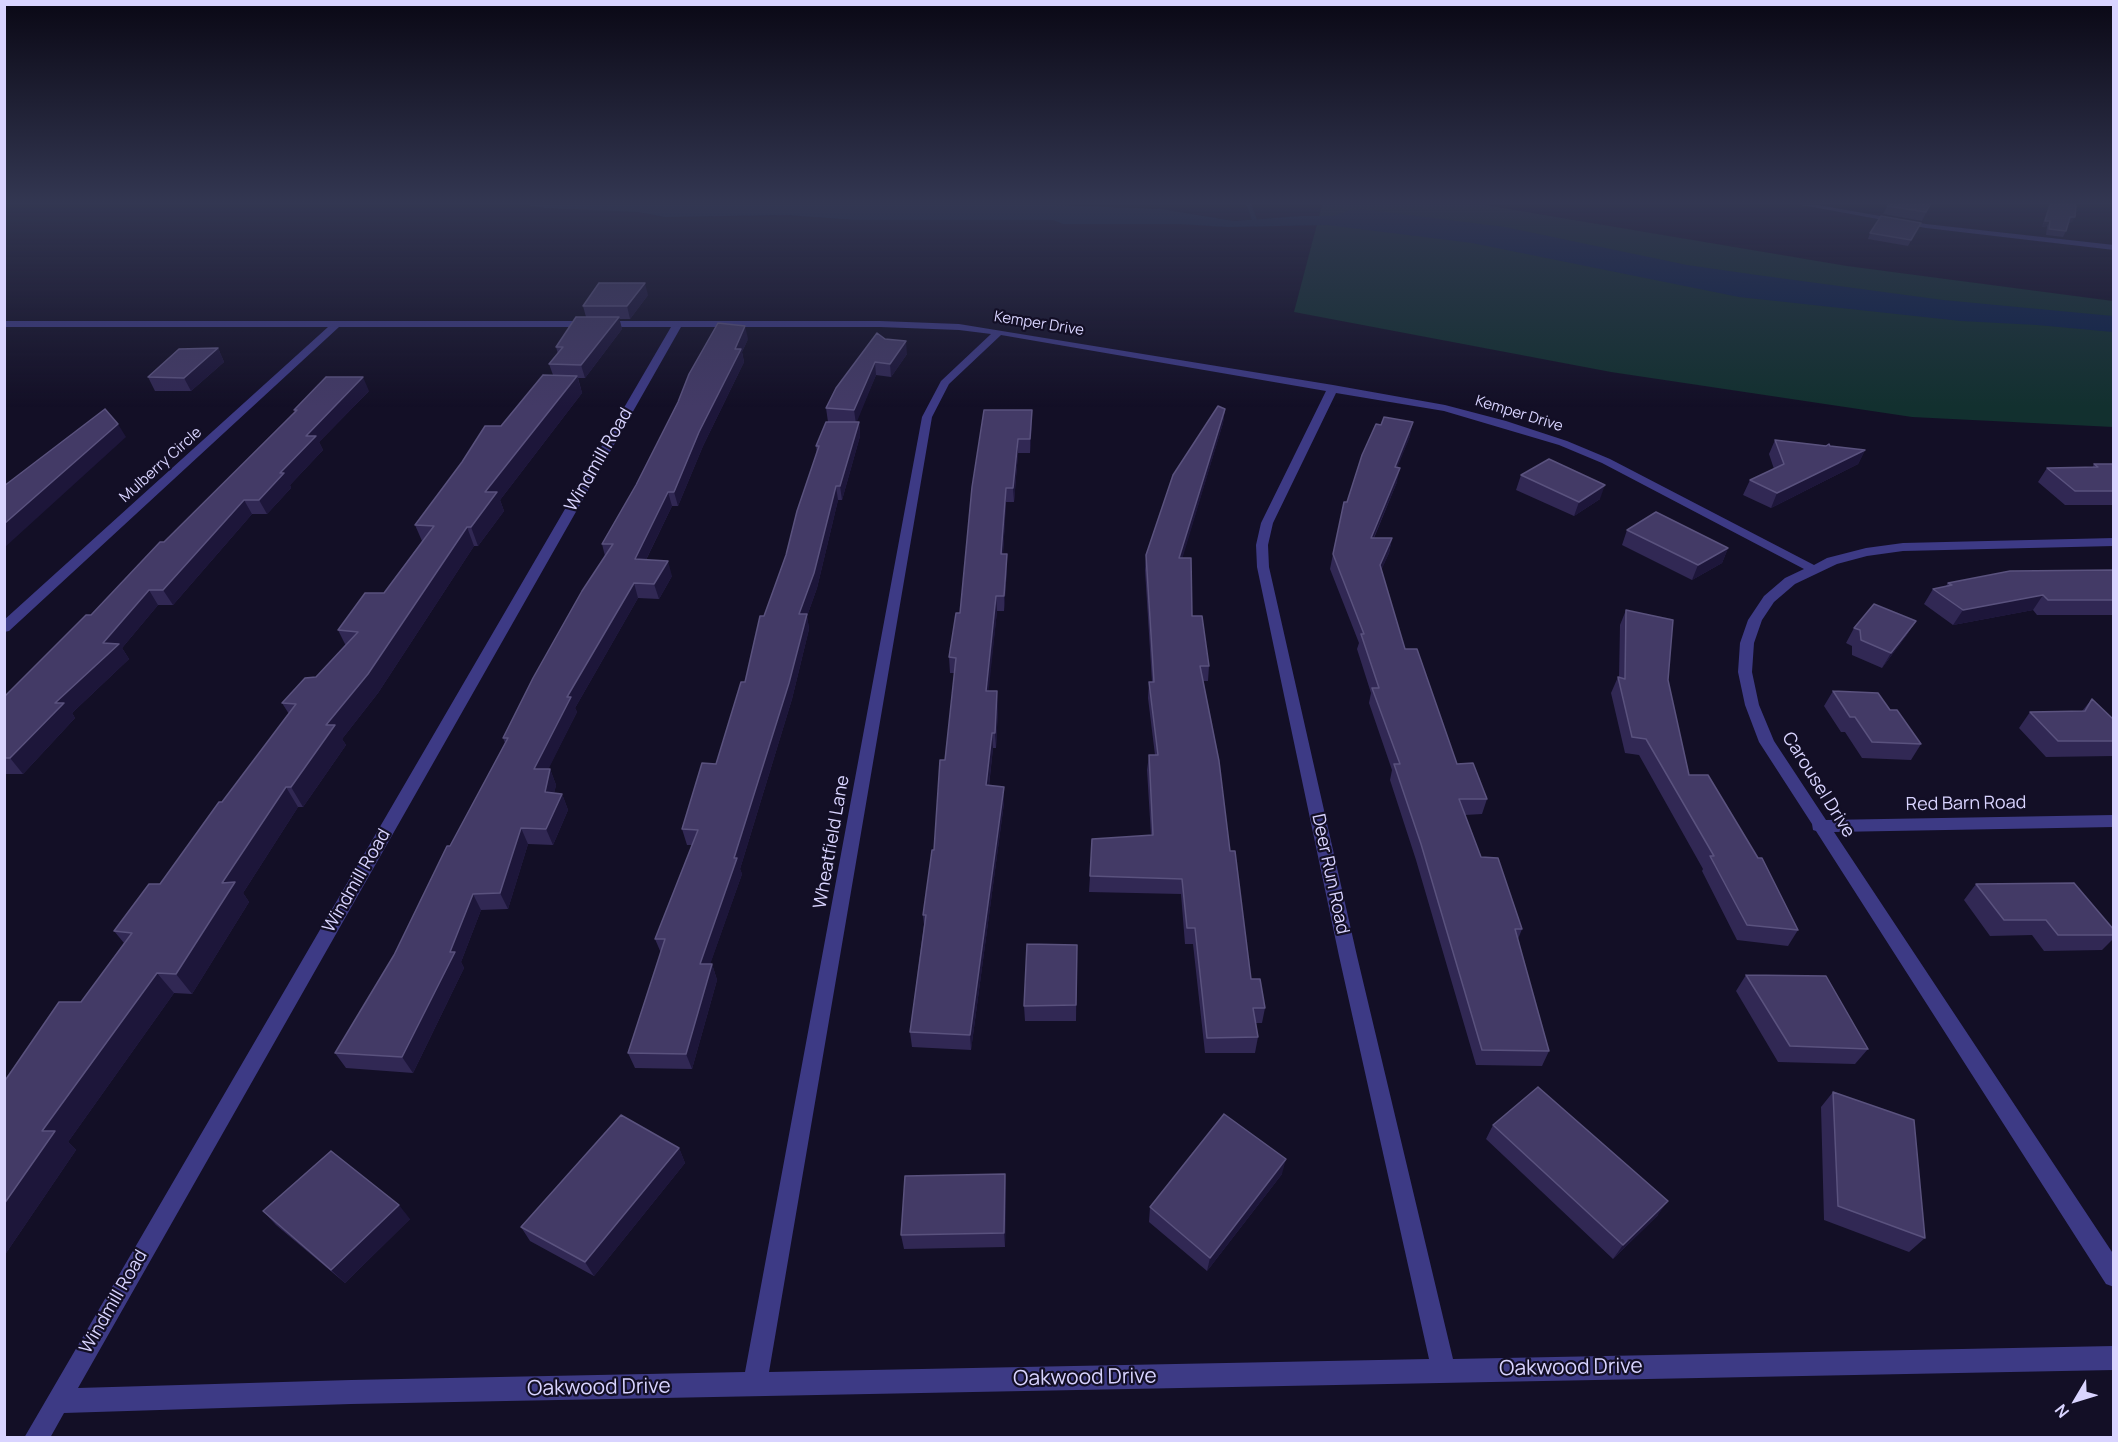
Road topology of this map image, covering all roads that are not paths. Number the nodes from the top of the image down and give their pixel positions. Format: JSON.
{"nodes":[{"id":1,"x":4,"y":324,"type":"edge"},
{"id":2,"x":337,"y":324,"type":"junction"},
{"id":3,"x":677,"y":325,"type":"junction"},
{"id":4,"x":999,"y":332,"type":"junction"},
{"id":5,"x":1333,"y":388,"type":"junction"},
{"id":6,"x":2114,"y":542,"type":"edge"},
{"id":7,"x":1813,"y":569,"type":"junction"},
{"id":8,"x":4,"y":628,"type":"edge"},
{"id":9,"x":2114,"y":821,"type":"edge"},
{"id":10,"x":1819,"y":826,"type":"junction"},
{"id":11,"x":2114,"y":1276,"type":"edge"},
{"id":12,"x":2114,"y":1358,"type":"edge"},
{"id":13,"x":1444,"y":1371,"type":"junction"},
{"id":14,"x":755,"y":1385,"type":"junction"},
{"id":15,"x":57,"y":1401,"type":"junction"},
{"id":16,"x":36,"y":1437,"type":"edge"}],
"edges":[{"from":1,"to":2,"type":"street","name":"Kemper Drive"},
{"from":2,"to":3,"type":"street","name":"Kemper Drive"},
{"from":2,"to":8,"type":"street","name":"Mulberry Circle"},
{"from":3,"to":4,"type":"street","name":"Kemper Drive"},
{"from":3,"to":15,"type":"street","name":"Windmill Road"},
{"from":4,"to":5,"type":"street","name":"Kemper Drive"},
{"from":4,"to":14,"type":"street","name":"Wheatfield Lane"},
{"from":5,"to":7,"type":"street","name":"Kemper Drive"},
{"from":5,"to":13,"type":"street","name":"Deer Run Road"},
{"from":6,"to":7,"type":"street","name":"Carousel Drive"},
{"from":7,"to":10,"type":"street","name":"Carousel Drive"},
{"from":9,"to":10,"type":"street","name":"Red Barn Road"},
{"from":10,"to":11,"type":"street","name":"Carousel Drive"},
{"from":12,"to":13,"type":"street","name":"Oakwood Drive"},
{"from":13,"to":14,"type":"street","name":"Oakwood Drive"},
{"from":14,"to":15,"type":"street","name":"Oakwood Drive"},
{"from":15,"to":16,"type":"street","name":"Windmill Road"}]}
